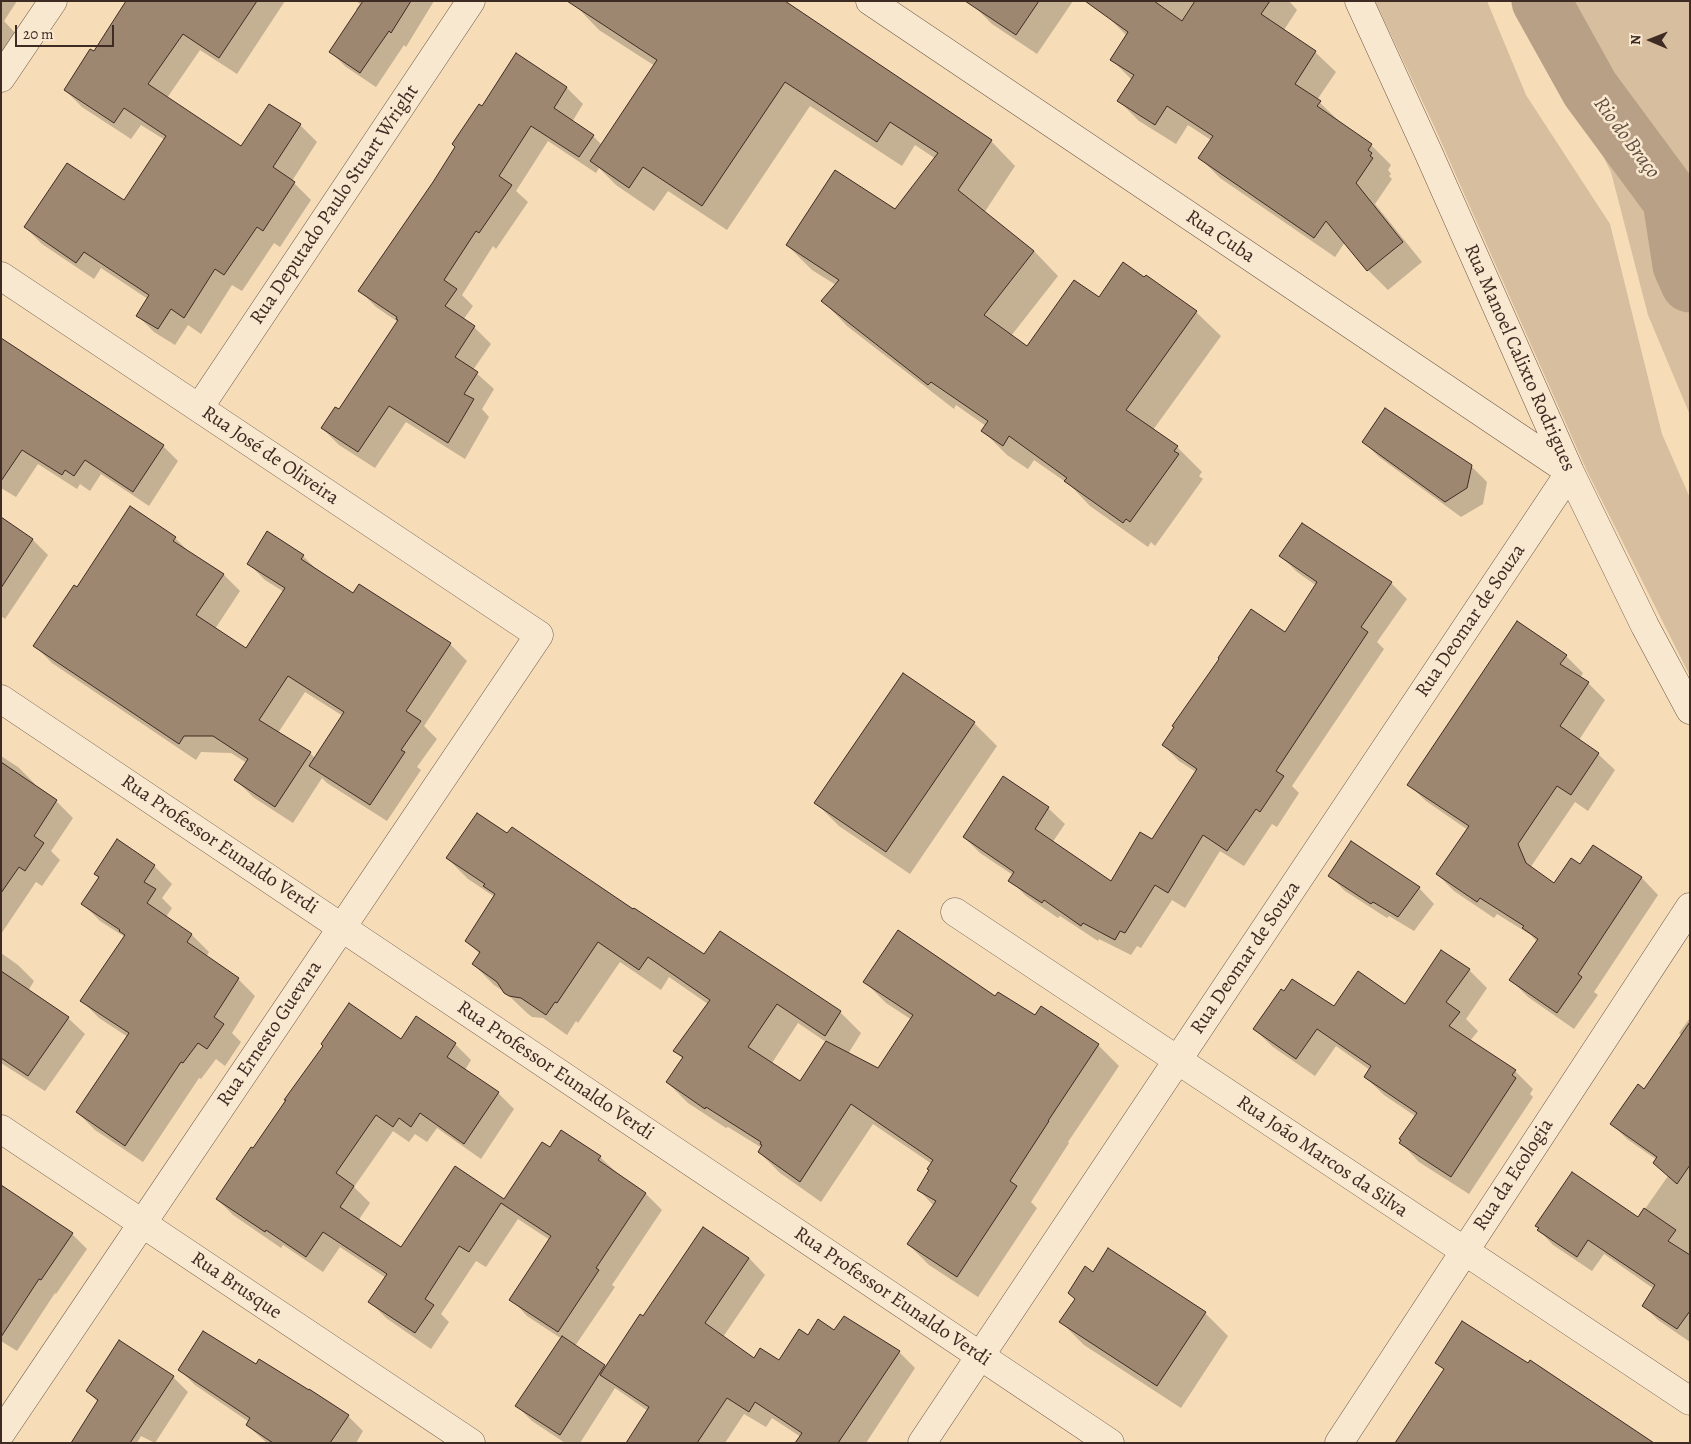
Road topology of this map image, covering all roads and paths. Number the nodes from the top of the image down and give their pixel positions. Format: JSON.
{"nodes":[{"id":1,"x":53,"y":1,"type":"edge"},
{"id":2,"x":471,"y":1,"type":"edge"},
{"id":3,"x":870,"y":1,"type":"edge"},
{"id":4,"x":1359,"y":1,"type":"edge"},
{"id":5,"x":1,"y":78,"type":"edge"},
{"id":6,"x":1,"y":276,"type":"edge"},
{"id":7,"x":199,"y":408,"type":"junction"},
{"id":8,"x":1570,"y":472,"type":"junction"},
{"id":9,"x":539,"y":635,"type":"joint"},
{"id":10,"x":1,"y":699,"type":"edge"},
{"id":11,"x":1690,"y":710,"type":"edge"},
{"id":12,"x":1690,"y":907,"type":"edge"},
{"id":13,"x":955,"y":912,"type":"dead end"},
{"id":14,"x":342,"y":928,"type":"junction"},
{"id":15,"x":1178,"y":1060,"type":"junction"},
{"id":16,"x":1,"y":1129,"type":"edge"},
{"id":17,"x":143,"y":1223,"type":"junction"},
{"id":18,"x":1464,"y":1251,"type":"junction"},
{"id":19,"x":980,"y":1356,"type":"junction"},
{"id":20,"x":1690,"y":1400,"type":"edge"},
{"id":21,"x":1,"y":1433,"type":"edge"},
{"id":22,"x":471,"y":1443,"type":"edge"},
{"id":23,"x":922,"y":1443,"type":"edge"},
{"id":24,"x":1110,"y":1443,"type":"edge"},
{"id":25,"x":1339,"y":1443,"type":"edge"}],
"edges":[{"from":1,"to":5,"type":"street"},
{"from":2,"to":7,"type":"street","name":"Rua Deputado Paulo Stuart Wright"},
{"from":3,"to":8,"type":"street","name":"Rua Cuba"},
{"from":4,"to":8,"type":"street","name":"Rua Manoel Calixto Rodrigues"},
{"from":6,"to":7,"type":"street","name":"Rua José de Oliveira"},
{"from":7,"to":9,"type":"street","name":"Rua José de Oliveira"},
{"from":8,"to":11,"type":"street","name":"Rua Manoel Calixto Rodrigues"},
{"from":8,"to":15,"type":"street","name":"Rua Deomar de Souza"},
{"from":9,"to":14,"type":"street","name":"Rua Ernesto Guevara"},
{"from":10,"to":14,"type":"street","name":"Rua Professor Eunaldo Verdi"},
{"from":12,"to":18,"type":"street","name":"Rua da Ecologia"},
{"from":13,"to":15,"type":"street","name":"Rua João Marcos da Silva"},
{"from":14,"to":17,"type":"street","name":"Rua Ernesto Guevara"},
{"from":14,"to":19,"type":"street","name":"Rua Professor Eunaldo Verdi"},
{"from":15,"to":18,"type":"street","name":"Rua João Marcos da Silva"},
{"from":15,"to":19,"type":"street","name":"Rua Deomar de Souza"},
{"from":16,"to":17,"type":"street","name":"Rua Brusque"},
{"from":17,"to":21,"type":"street","name":"Rua Ernesto Guevara"},
{"from":17,"to":22,"type":"street","name":"Rua Brusque"},
{"from":18,"to":20,"type":"street","name":"Rua João Marcos da Silva"},
{"from":18,"to":25,"type":"street","name":"Rua da Ecologia"},
{"from":19,"to":23,"type":"street","name":"Rua Deomar de Souza"},
{"from":19,"to":24,"type":"street","name":"Rua Professor Eunaldo Verdi"}]}
